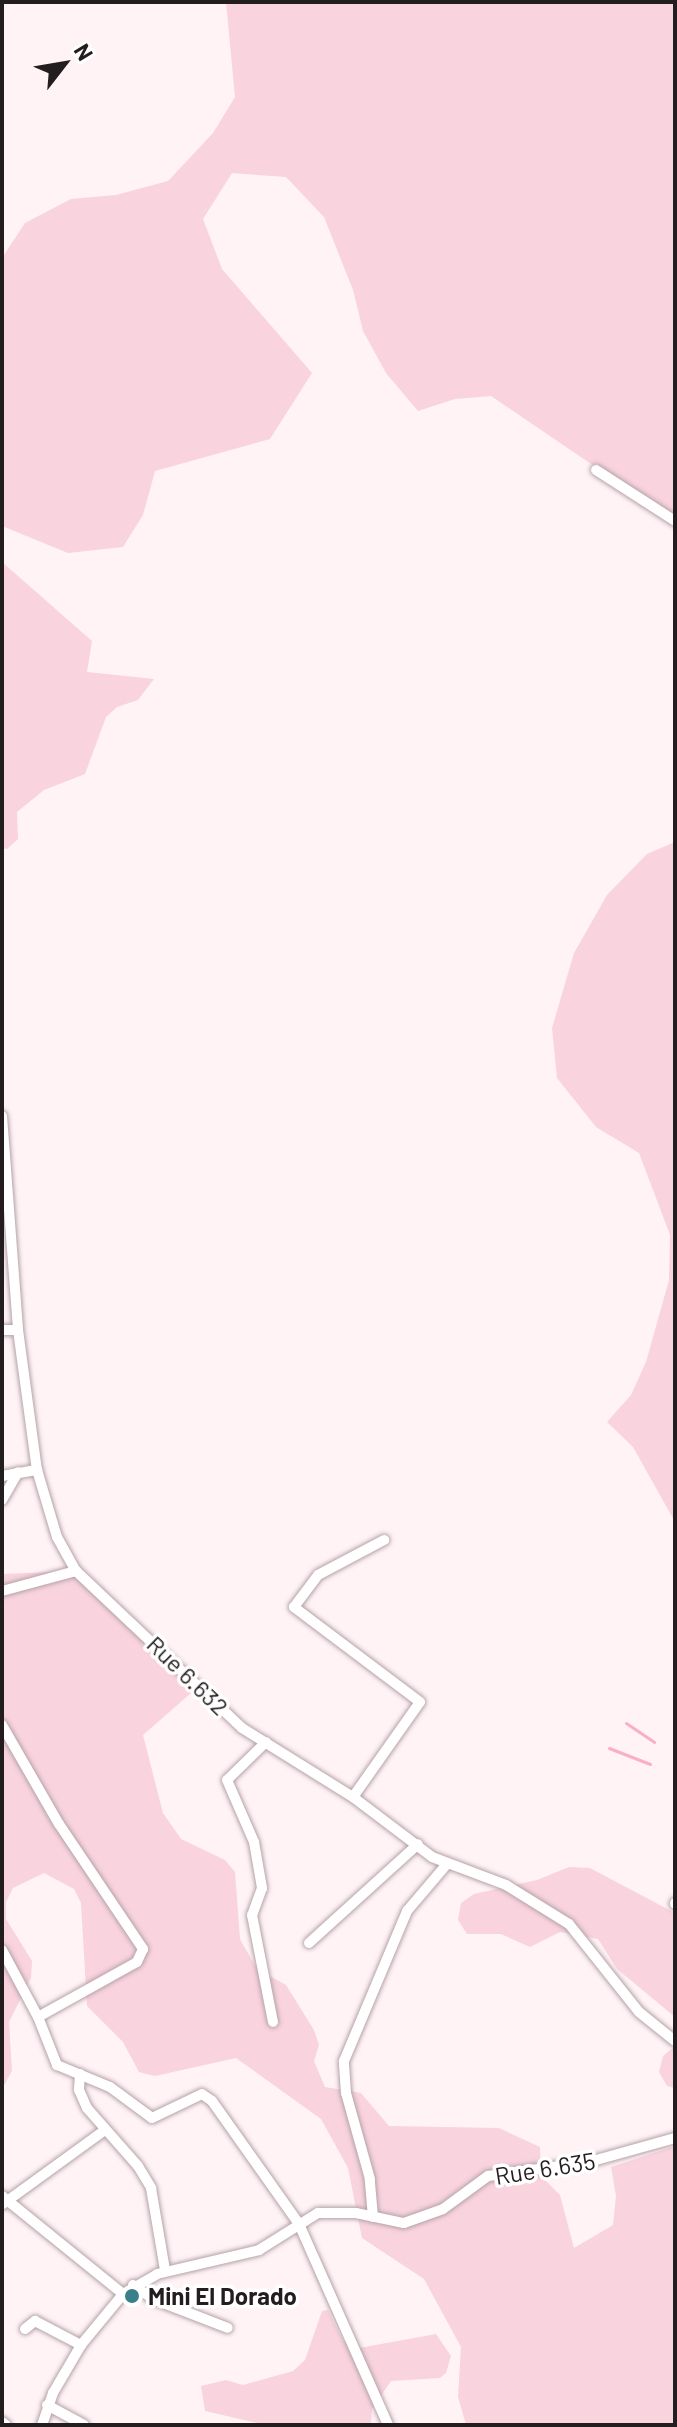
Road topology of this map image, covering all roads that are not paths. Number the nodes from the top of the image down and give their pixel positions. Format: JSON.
{"nodes":[{"id":1,"x":596,"y":470,"type":"dead end"},
{"id":2,"x":675,"y":521,"type":"edge"},
{"id":3,"x":2,"y":1116,"type":"edge"},
{"id":4,"x":6,"y":1227,"type":"edge"},
{"id":5,"x":2,"y":1330,"type":"edge"},
{"id":6,"x":18,"y":1330,"type":"junction"},
{"id":7,"x":37,"y":1470,"type":"junction"},
{"id":8,"x":18,"y":1472,"type":"junction"},
{"id":9,"x":2,"y":1476,"type":"edge"},
{"id":10,"x":2,"y":1500,"type":"edge"},
{"id":11,"x":384,"y":1540,"type":"dead end"},
{"id":12,"x":76,"y":1571,"type":"junction"},
{"id":13,"x":2,"y":1591,"type":"edge"},
{"id":14,"x":2,"y":1725,"type":"edge"},
{"id":15,"x":266,"y":1742,"type":"junction"},
{"id":16,"x":353,"y":1797,"type":"junction"},
{"id":17,"x":418,"y":1844,"type":"junction"},
{"id":18,"x":447,"y":1864,"type":"junction"},
{"id":19,"x":309,"y":1943,"type":"dead end"},
{"id":20,"x":2,"y":1950,"type":"edge"},
{"id":21,"x":38,"y":2017,"type":"junction"},
{"id":22,"x":273,"y":2022,"type":"dead end"},
{"id":23,"x":675,"y":2041,"type":"edge"},
{"id":24,"x":80,"y":2074,"type":"junction"},
{"id":25,"x":105,"y":2130,"type":"junction"},
{"id":26,"x":675,"y":2138,"type":"edge"},
{"id":27,"x":4,"y":2200,"type":"edge"},
{"id":28,"x":373,"y":2217,"type":"junction"},
{"id":29,"x":299,"y":2224,"type":"junction"},
{"id":30,"x":165,"y":2270,"type":"junction"},
{"id":31,"x":133,"y":2285,"type":"junction"},
{"id":32,"x":123,"y":2294,"type":"junction"},
{"id":33,"x":228,"y":2328,"type":"dead end"},
{"id":34,"x":25,"y":2329,"type":"dead end"},
{"id":35,"x":81,"y":2345,"type":"junction"},
{"id":36,"x":47,"y":2405,"type":"junction"},
{"id":37,"x":42,"y":2425,"type":"edge"},
{"id":38,"x":84,"y":2425,"type":"edge"},
{"id":39,"x":388,"y":2425,"type":"edge"}],
"edges":[{"from":1,"to":2,"type":"street"},
{"from":3,"to":4,"type":"street","name":"Rue 6.632"},
{"from":4,"to":6,"type":"street","name":"Rue 6.632"},
{"from":5,"to":6,"type":"street"},
{"from":6,"to":7,"type":"street","name":"Rue 6.632"},
{"from":7,"to":8,"type":"street"},
{"from":7,"to":12,"type":"street","name":"Rue 6.632"},
{"from":8,"to":9,"type":"street"},
{"from":8,"to":10,"type":"street"},
{"from":11,"to":16,"type":"street"},
{"from":12,"to":13,"type":"street"},
{"from":12,"to":15,"type":"street","name":"Rue 6.632"},
{"from":14,"to":21,"type":"street"},
{"from":15,"to":16,"type":"street","name":"Rue 6.632"},
{"from":15,"to":22,"type":"street"},
{"from":16,"to":17,"type":"street","name":"Rue 6.632"},
{"from":17,"to":18,"type":"street","name":"Rue 6.632"},
{"from":17,"to":19,"type":"street"},
{"from":18,"to":23,"type":"street","name":"Rue 6.632"},
{"from":18,"to":28,"type":"street"},
{"from":20,"to":21,"type":"street"},
{"from":21,"to":24,"type":"street"},
{"from":24,"to":25,"type":"street"},
{"from":24,"to":29,"type":"street"},
{"from":25,"to":27,"type":"street"},
{"from":25,"to":30,"type":"street"},
{"from":26,"to":28,"type":"street","name":"Rue 6.635"},
{"from":27,"to":32,"type":"street"},
{"from":28,"to":29,"type":"street","name":"Rue 6.635"},
{"from":29,"to":30,"type":"street","name":"Rue 6.635"},
{"from":29,"to":39,"type":"street"},
{"from":30,"to":31,"type":"street","name":"Rue 6.635"},
{"from":31,"to":32,"type":"street","name":"Rue 6.635"},
{"from":31,"to":33,"type":"street"},
{"from":32,"to":35,"type":"street","name":"Rue 6.635"},
{"from":34,"to":35,"type":"street"},
{"from":35,"to":36,"type":"street","name":"Rue 6.635"},
{"from":36,"to":37,"type":"street","name":"Rue 6.635"},
{"from":36,"to":38,"type":"street"}]}
